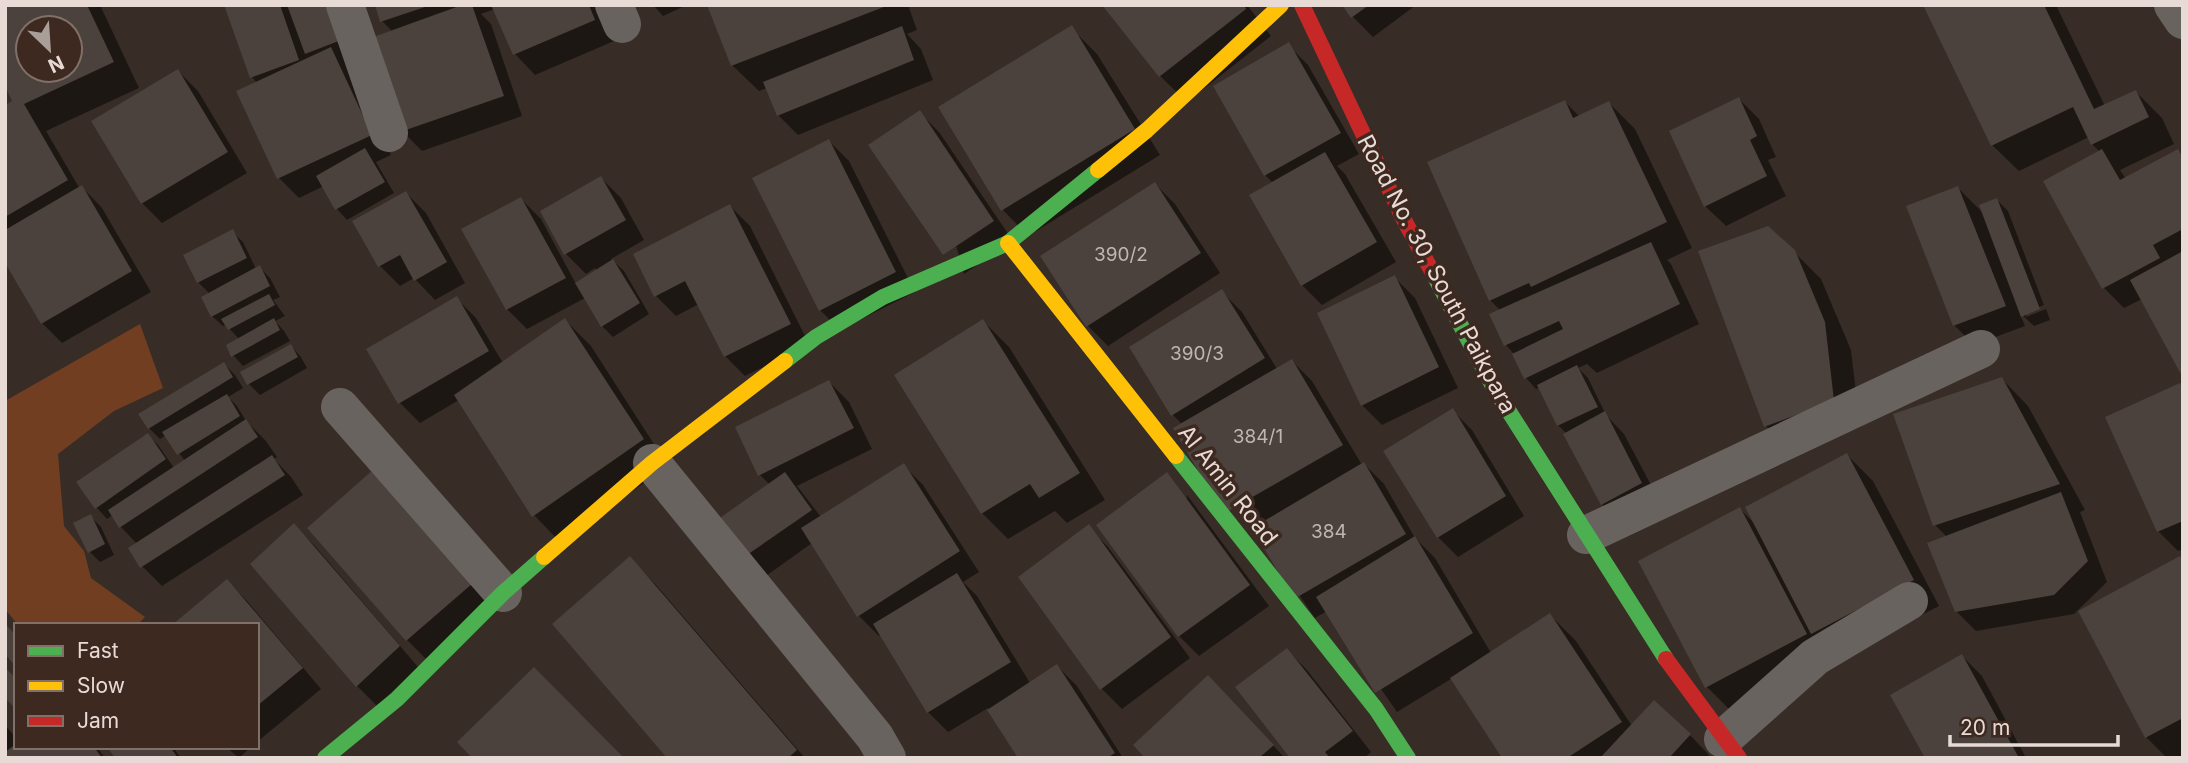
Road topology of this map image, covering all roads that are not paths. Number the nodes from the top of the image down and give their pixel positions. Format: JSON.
{"nodes":[{"id":1,"x":345,"y":5,"type":"edge"},
{"id":2,"x":1281,"y":5,"type":"edge"},
{"id":3,"x":1302,"y":5,"type":"edge"},
{"id":4,"x":2173,"y":5,"type":"edge"},
{"id":5,"x":2183,"y":20,"type":"edge"},
{"id":6,"x":389,"y":133,"type":"dead end"},
{"id":7,"x":1008,"y":243,"type":"junction"},
{"id":8,"x":1981,"y":349,"type":"dead end"},
{"id":9,"x":340,"y":407,"type":"dead end"},
{"id":10,"x":652,"y":463,"type":"junction"},
{"id":11,"x":1586,"y":535,"type":"junction"},
{"id":12,"x":503,"y":593,"type":"junction"},
{"id":13,"x":1909,"y":601,"type":"dead end"},
{"id":14,"x":1731,"y":748,"type":"edge"},
{"id":15,"x":325,"y":758,"type":"edge"},
{"id":16,"x":887,"y":758,"type":"edge"},
{"id":17,"x":1408,"y":758,"type":"edge"}],
"edges":[{"from":1,"to":6,"type":"street"},
{"from":2,"to":7,"type":"street"},
{"from":3,"to":11,"type":"street","name":"Road No. 30, South Paikpara"},
{"from":4,"to":5,"type":"street"},
{"from":7,"to":10,"type":"street"},
{"from":7,"to":17,"type":"street","name":"Al Amin Road"},
{"from":8,"to":11,"type":"street"},
{"from":9,"to":12,"type":"street"},
{"from":10,"to":12,"type":"street"},
{"from":10,"to":16,"type":"street"},
{"from":11,"to":14,"type":"street","name":"Road No. 30, South Paikpara"},
{"from":12,"to":15,"type":"street"},
{"from":13,"to":14,"type":"street","name":"Road No. 30, South Paikpara"}]}
